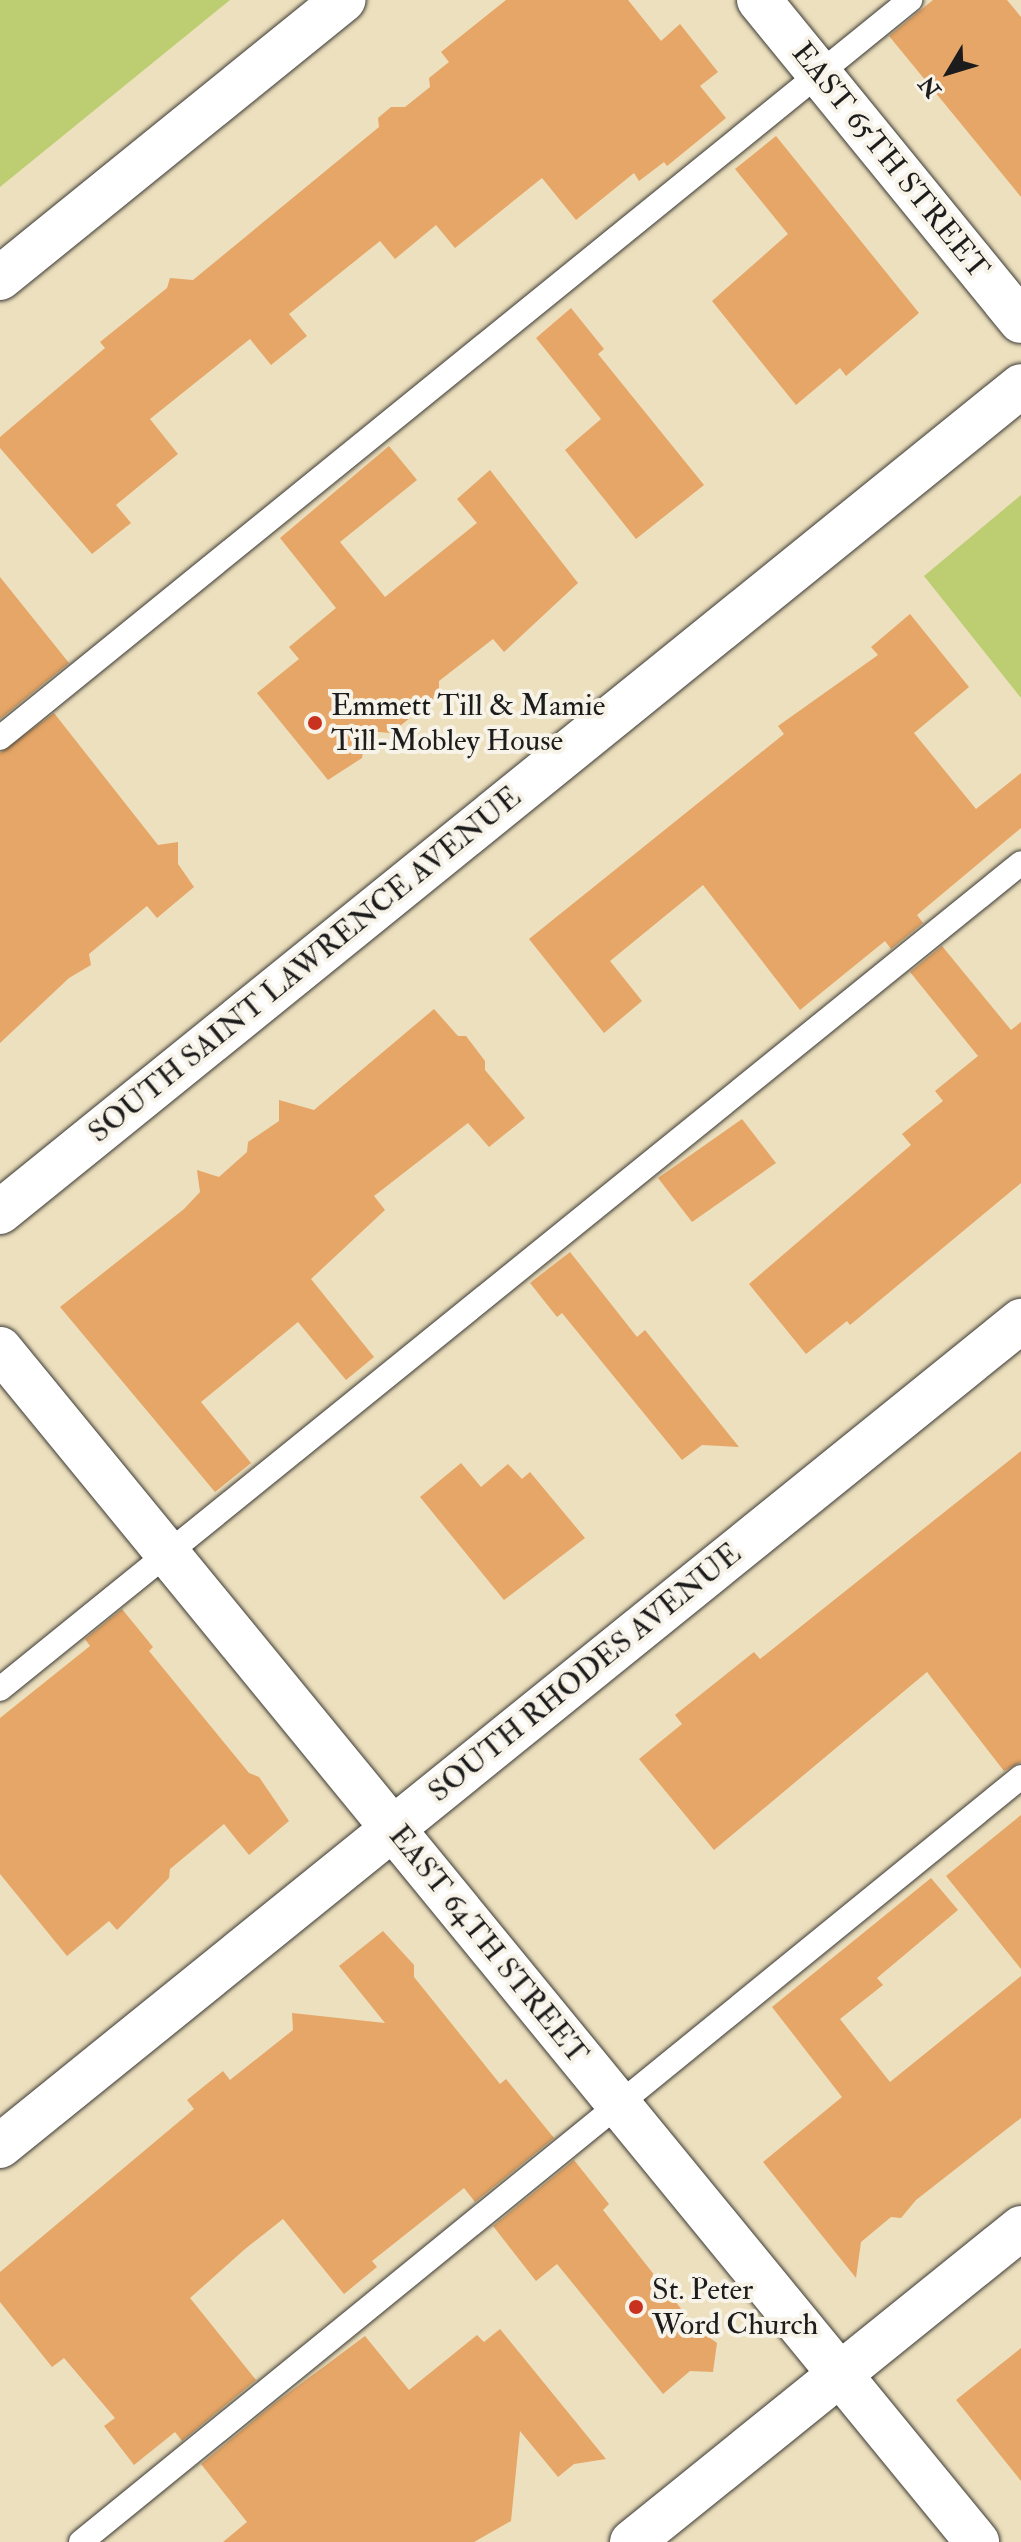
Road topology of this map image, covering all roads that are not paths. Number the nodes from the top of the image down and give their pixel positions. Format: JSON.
{"nodes":[{"id":1,"x":759,"y":0,"type":"edge"},
{"id":2,"x":910,"y":0,"type":"edge"},
{"id":3,"x":322,"y":6,"type":"edge"},
{"id":4,"x":819,"y":74,"type":"junction"},
{"id":5,"x":0,"y":278,"type":"edge"},
{"id":6,"x":1021,"y":321,"type":"edge"},
{"id":7,"x":1021,"y":386,"type":"edge"},
{"id":8,"x":0,"y":738,"type":"edge"},
{"id":9,"x":1021,"y":863,"type":"edge"},
{"id":10,"x":0,"y":1212,"type":"edge"},
{"id":11,"x":1021,"y":1321,"type":"edge"},
{"id":12,"x":0,"y":1349,"type":"edge"},
{"id":13,"x":167,"y":1553,"type":"junction"},
{"id":14,"x":0,"y":1689,"type":"edge"},
{"id":15,"x":1021,"y":1777,"type":"edge"},
{"id":16,"x":392,"y":1829,"type":"junction"},
{"id":17,"x":617,"y":2102,"type":"junction"},
{"id":18,"x":0,"y":2146,"type":"edge"},
{"id":19,"x":1021,"y":2228,"type":"edge"},
{"id":20,"x":840,"y":2375,"type":"junction"},
{"id":21,"x":81,"y":2542,"type":"edge"},
{"id":22,"x":632,"y":2542,"type":"edge"},
{"id":23,"x":977,"y":2542,"type":"edge"}],
"edges":[{"from":1,"to":4,"type":"street","name":"EAST 65TH STREET"},
{"from":2,"to":4,"type":"lane"},
{"from":3,"to":5,"type":"street"},
{"from":4,"to":6,"type":"street","name":"EAST 65TH STREET"},
{"from":4,"to":8,"type":"lane"},
{"from":7,"to":10,"type":"street","name":"SOUTH SAINT LAWRENCE AVENUE"},
{"from":9,"to":13,"type":"lane"},
{"from":11,"to":16,"type":"street","name":"SOUTH RHODES AVENUE"},
{"from":12,"to":13,"type":"street","name":"EAST 64TH STREET"},
{"from":13,"to":14,"type":"lane"},
{"from":13,"to":16,"type":"street","name":"EAST 64TH STREET"},
{"from":15,"to":17,"type":"lane"},
{"from":16,"to":17,"type":"street","name":"EAST 64TH STREET"},
{"from":16,"to":18,"type":"street","name":"SOUTH RHODES AVENUE"},
{"from":17,"to":20,"type":"street","name":"EAST 64TH STREET"},
{"from":17,"to":21,"type":"lane"},
{"from":19,"to":20,"type":"street"},
{"from":20,"to":22,"type":"street"},
{"from":20,"to":23,"type":"street","name":"EAST 64TH STREET"}]}
